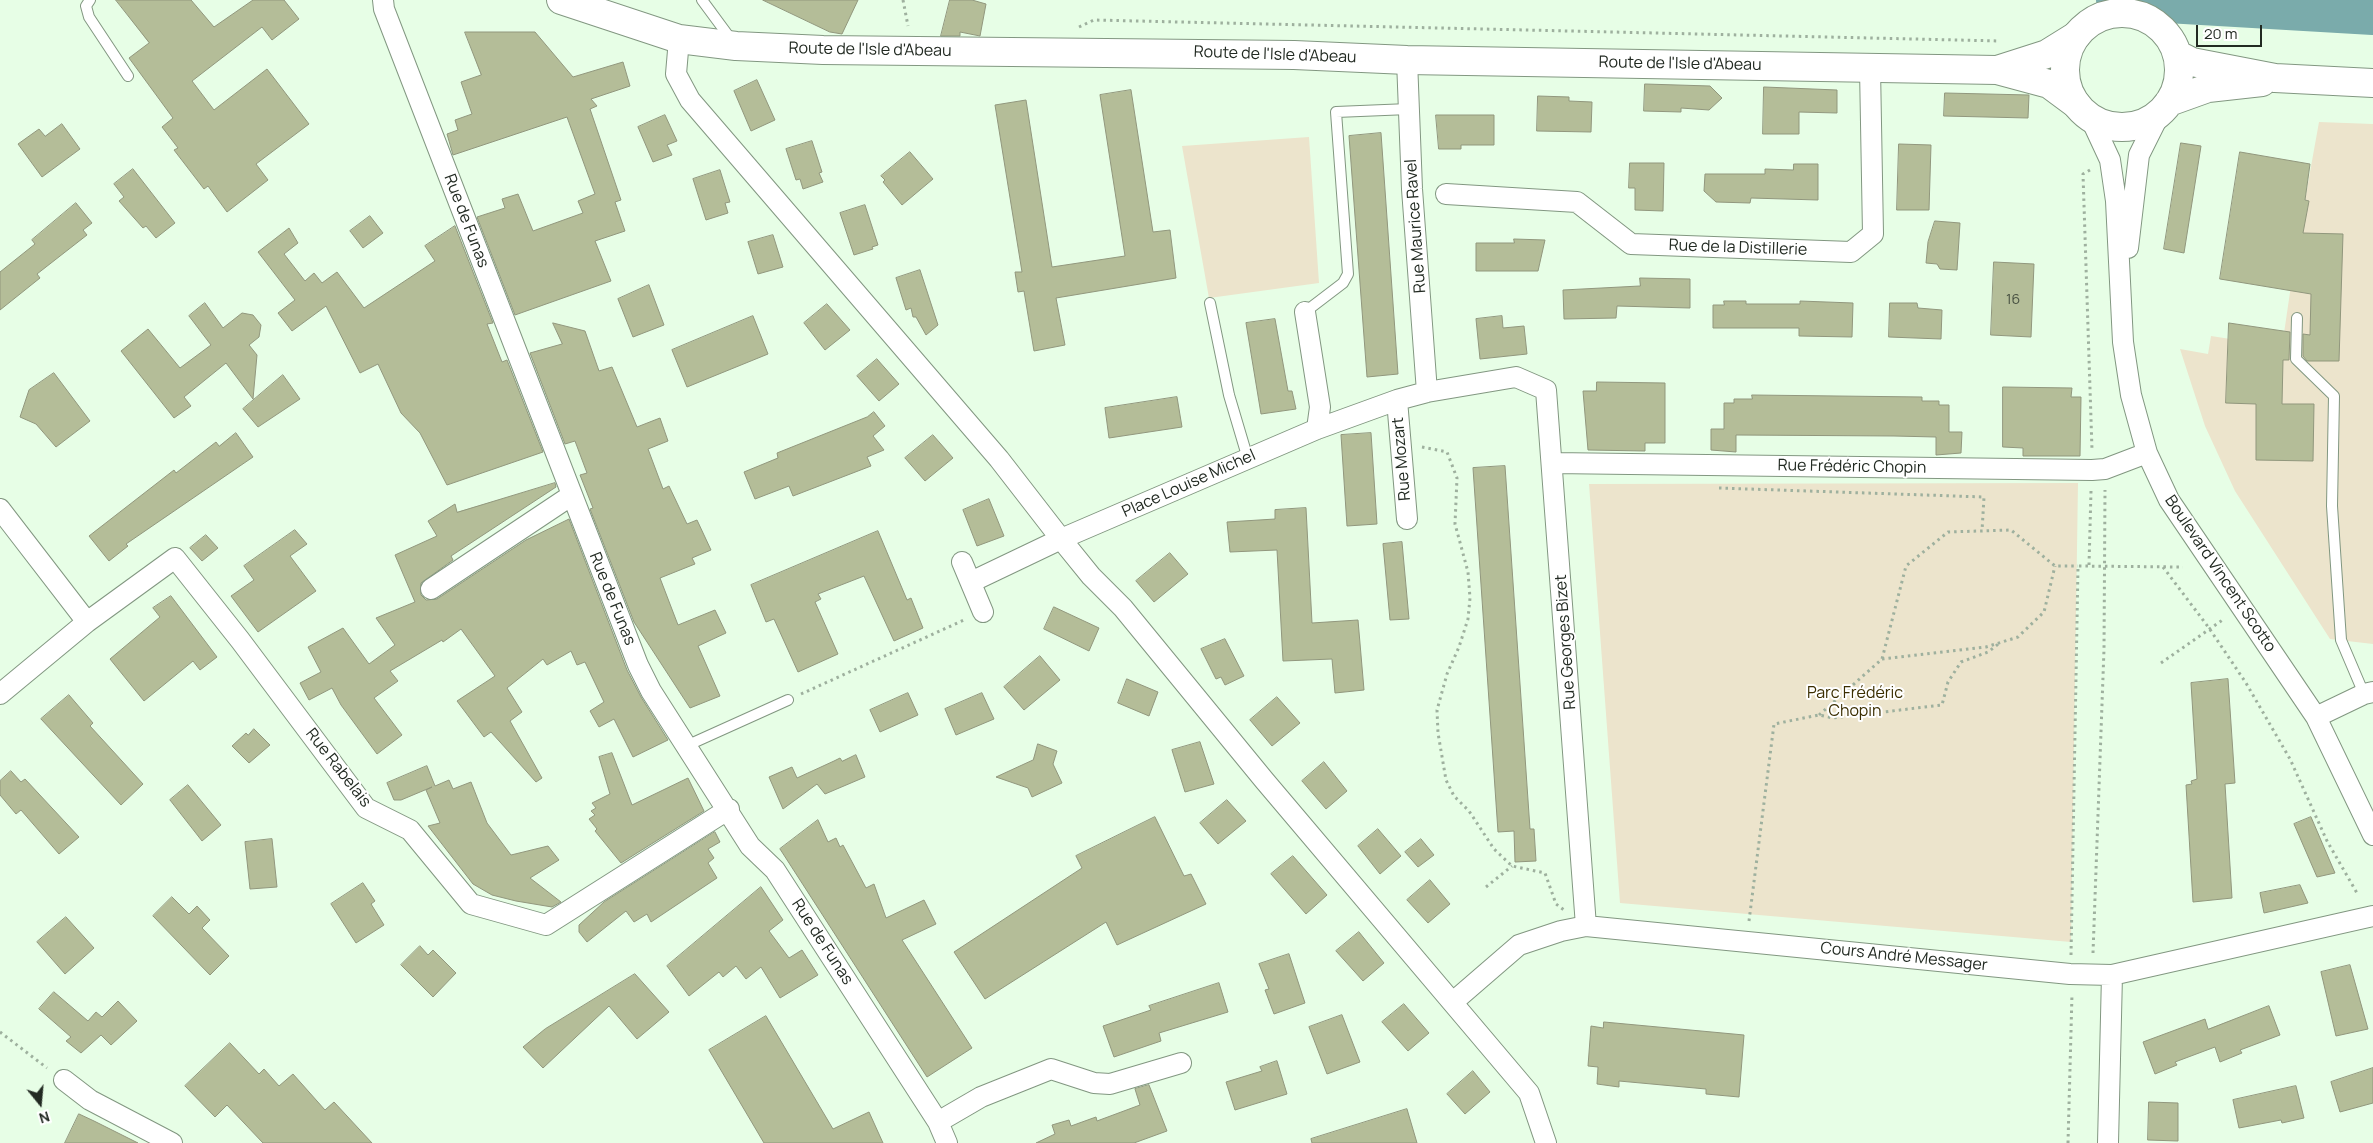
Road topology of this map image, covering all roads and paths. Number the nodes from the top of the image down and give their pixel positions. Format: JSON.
{"nodes":[{"id":1,"x":90,"y":0,"type":"edge"},
{"id":2,"x":382,"y":0,"type":"edge"},
{"id":3,"x":561,"y":0,"type":"edge"},
{"id":4,"x":702,"y":0,"type":"edge"},
{"id":5,"x":2141,"y":8,"type":"edge"},
{"id":6,"x":2088,"y":18,"type":"edge"},
{"id":7,"x":679,"y":39,"type":"junction"},
{"id":8,"x":736,"y":46,"type":"junction"},
{"id":9,"x":1066,"y":52,"type":"junction"},
{"id":10,"x":2178,"y":55,"type":"junction"},
{"id":11,"x":1407,"y":60,"type":"junction"},
{"id":12,"x":1870,"y":68,"type":"junction"},
{"id":13,"x":1997,"y":70,"type":"junction"},
{"id":14,"x":128,"y":76,"type":"dead end"},
{"id":15,"x":2275,"y":78,"type":"junction"},
{"id":16,"x":2373,"y":83,"type":"edge"},
{"id":17,"x":2164,"y":107,"type":"junction"},
{"id":18,"x":1409,"y":109,"type":"junction"},
{"id":19,"x":2083,"y":110,"type":"junction"},
{"id":20,"x":2110,"y":160,"type":"junction"},
{"id":21,"x":1446,"y":194,"type":"dead end"},
{"id":22,"x":2121,"y":294,"type":"junction"},
{"id":23,"x":1210,"y":303,"type":"dead end"},
{"id":24,"x":1305,"y":312,"type":"joint"},
{"id":25,"x":2297,"y":318,"type":"dead end"},
{"id":26,"x":1516,"y":377,"type":"joint"},
{"id":27,"x":1427,"y":392,"type":"junction"},
{"id":28,"x":1397,"y":400,"type":"junction"},
{"id":29,"x":1317,"y":428,"type":"junction"},
{"id":30,"x":1402,"y":450,"type":"junction"},
{"id":31,"x":2147,"y":453,"type":"junction"},
{"id":32,"x":1248,"y":459,"type":"junction"},
{"id":33,"x":1553,"y":462,"type":"junction"},
{"id":34,"x":2099,"y":470,"type":"junction"},
{"id":35,"x":1717,"y":488,"type":"dead end"},
{"id":36,"x":572,"y":495,"type":"junction"},
{"id":37,"x":0,"y":510,"type":"edge"},
{"id":38,"x":1407,"y":518,"type":"dead end"},
{"id":39,"x":1982,"y":531,"type":"junction"},
{"id":40,"x":1061,"y":540,"type":"junction"},
{"id":41,"x":962,"y":562,"type":"dead end"},
{"id":42,"x":2089,"y":565,"type":"junction"},
{"id":43,"x":2055,"y":566,"type":"junction"},
{"id":44,"x":2078,"y":566,"type":"junction"},
{"id":45,"x":2104,"y":566,"type":"junction"},
{"id":46,"x":2163,"y":567,"type":"junction"},
{"id":47,"x":2183,"y":567,"type":"dead end"},
{"id":48,"x":971,"y":582,"type":"junction"},
{"id":49,"x":431,"y":590,"type":"dead end"},
{"id":50,"x":983,"y":612,"type":"joint"},
{"id":51,"x":2224,"y":618,"type":"dead end"},
{"id":52,"x":87,"y":622,"type":"junction"},
{"id":53,"x":2209,"y":628,"type":"junction"},
{"id":54,"x":2001,"y":642,"type":"junction"},
{"id":55,"x":1882,"y":659,"type":"junction"},
{"id":56,"x":2161,"y":663,"type":"dead end"},
{"id":57,"x":2368,"y":693,"type":"edge"},
{"id":58,"x":0,"y":694,"type":"edge"},
{"id":59,"x":788,"y":700,"type":"joint"},
{"id":60,"x":1819,"y":715,"type":"junction"},
{"id":61,"x":2316,"y":717,"type":"junction"},
{"id":62,"x":686,"y":746,"type":"junction"},
{"id":63,"x":729,"y":809,"type":"junction"},
{"id":64,"x":2373,"y":835,"type":"edge"},
{"id":65,"x":1512,"y":866,"type":"junction"},
{"id":66,"x":1486,"y":887,"type":"dead end"},
{"id":67,"x":2357,"y":893,"type":"dead end"},
{"id":68,"x":2373,"y":916,"type":"edge"},
{"id":69,"x":1586,"y":926,"type":"junction"},
{"id":70,"x":1747,"y":942,"type":"junction"},
{"id":71,"x":2070,"y":974,"type":"junction"},
{"id":72,"x":2102,"y":975,"type":"junction"},
{"id":73,"x":1453,"y":1002,"type":"junction"},
{"id":74,"x":0,"y":1032,"type":"edge"},
{"id":75,"x":1181,"y":1063,"type":"dead end"},
{"id":76,"x":64,"y":1080,"type":"joint"},
{"id":77,"x":938,"y":1122,"type":"junction"},
{"id":78,"x":172,"y":1143,"type":"edge"},
{"id":79,"x":947,"y":1143,"type":"edge"},
{"id":80,"x":1546,"y":1143,"type":"edge"},
{"id":81,"x":2068,"y":1143,"type":"edge"},
{"id":82,"x":2108,"y":1143,"type":"edge"}],
"edges":[{"from":1,"to":14,"type":"lane"},
{"from":2,"to":36,"type":"street","name":"Rue de Funas"},
{"from":3,"to":7,"type":"street","name":"Route de l'Isle d'Abeau"},
{"from":4,"to":8,"type":"lane"},
{"from":5,"to":6,"type":"street"},
{"from":5,"to":10,"type":"street"},
{"from":6,"to":13,"type":"street","name":"Route de l'Isle d'Abeau"},
{"from":6,"to":19,"type":"street"},
{"from":7,"to":8,"type":"street","name":"Route de l'Isle d'Abeau"},
{"from":7,"to":40,"type":"street"},
{"from":8,"to":9,"type":"street","name":"Route de l'Isle d'Abeau"},
{"from":9,"to":11,"type":"street","name":"Route de l'Isle d'Abeau"},
{"from":9,"to":13,"type":"path"},
{"from":10,"to":15,"type":"street"},
{"from":10,"to":17,"type":"street"},
{"from":11,"to":12,"type":"street","name":"Route de l'Isle d'Abeau"},
{"from":11,"to":18,"type":"street","name":"Rue Maurice Ravel"},
{"from":12,"to":13,"type":"street","name":"Route de l'Isle d'Abeau"},
{"from":12,"to":21,"type":"street","name":"Rue de la Distillerie"},
{"from":13,"to":19,"type":"street","name":"Route de l'Isle d'Abeau"},
{"from":15,"to":16,"type":"street"},
{"from":15,"to":17,"type":"street"},
{"from":17,"to":19,"type":"street"},
{"from":17,"to":22,"type":"street","name":"Boulevard Vincent Scotto"},
{"from":18,"to":24,"type":"lane"},
{"from":18,"to":27,"type":"street","name":"Rue Maurice Ravel"},
{"from":19,"to":20,"type":"street","name":"Boulevard Vincent Scotto"},
{"from":20,"to":22,"type":"street","name":"Boulevard Vincent Scotto"},
{"from":20,"to":34,"type":"path"},
{"from":22,"to":31,"type":"street","name":"Boulevard Vincent Scotto"},
{"from":23,"to":32,"type":"lane"},
{"from":24,"to":29,"type":"street"},
{"from":25,"to":57,"type":"lane"},
{"from":26,"to":27,"type":"street","name":"Place Louise Michel"},
{"from":26,"to":33,"type":"street","name":"Rue Georges Bizet"},
{"from":27,"to":28,"type":"street","name":"Place Louise Michel"},
{"from":28,"to":29,"type":"street","name":"Place Louise Michel"},
{"from":28,"to":30,"type":"street","name":"Rue Mozart"},
{"from":29,"to":32,"type":"street","name":"Place Louise Michel"},
{"from":30,"to":38,"type":"street","name":"Rue Mozart"},
{"from":30,"to":65,"type":"path"},
{"from":31,"to":34,"type":"street","name":"Rue Frédéric Chopin"},
{"from":31,"to":61,"type":"street","name":"Boulevard Vincent Scotto"},
{"from":32,"to":40,"type":"street","name":"Place Louise Michel"},
{"from":33,"to":34,"type":"street","name":"Rue Frédéric Chopin"},
{"from":33,"to":69,"type":"street","name":"Rue Georges Bizet"},
{"from":34,"to":42,"type":"path"},
{"from":34,"to":45,"type":"path"},
{"from":35,"to":39,"type":"path"},
{"from":36,"to":49,"type":"street"},
{"from":36,"to":62,"type":"street","name":"Rue de Funas"},
{"from":37,"to":52,"type":"street"},
{"from":39,"to":43,"type":"path"},
{"from":39,"to":55,"type":"path"},
{"from":40,"to":48,"type":"street","name":"Place Louise Michel"},
{"from":40,"to":73,"type":"street"},
{"from":41,"to":48,"type":"street"},
{"from":42,"to":44,"type":"path"},
{"from":42,"to":45,"type":"path"},
{"from":43,"to":44,"type":"path"},
{"from":43,"to":54,"type":"path"},
{"from":44,"to":71,"type":"path"},
{"from":45,"to":46,"type":"path"},
{"from":45,"to":72,"type":"path"},
{"from":46,"to":47,"type":"path"},
{"from":46,"to":53,"type":"path"},
{"from":48,"to":50,"type":"street"},
{"from":50,"to":59,"type":"path"},
{"from":51,"to":53,"type":"path"},
{"from":52,"to":58,"type":"street","name":"Rue Rabelais"},
{"from":52,"to":63,"type":"street","name":"Rue Rabelais"},
{"from":53,"to":56,"type":"path"},
{"from":53,"to":67,"type":"path"},
{"from":54,"to":55,"type":"path"},
{"from":54,"to":60,"type":"path"},
{"from":55,"to":60,"type":"path"},
{"from":57,"to":61,"type":"street"},
{"from":59,"to":62,"type":"lane"},
{"from":60,"to":70,"type":"path"},
{"from":61,"to":64,"type":"street","name":"Boulevard Vincent Scotto"},
{"from":62,"to":63,"type":"street","name":"Rue de Funas"},
{"from":63,"to":77,"type":"street","name":"Rue de Funas"},
{"from":65,"to":66,"type":"path"},
{"from":65,"to":69,"type":"path"},
{"from":68,"to":72,"type":"street","name":"Cours André Messager"},
{"from":69,"to":70,"type":"street","name":"Cours André Messager"},
{"from":69,"to":73,"type":"street","name":"Cours André Messager"},
{"from":70,"to":71,"type":"street","name":"Cours André Messager"},
{"from":71,"to":72,"type":"street","name":"Cours André Messager"},
{"from":71,"to":81,"type":"path"},
{"from":72,"to":82,"type":"street"},
{"from":73,"to":80,"type":"street"},
{"from":74,"to":76,"type":"path"},
{"from":75,"to":77,"type":"street"},
{"from":76,"to":78,"type":"street"},
{"from":77,"to":79,"type":"street","name":"Rue de Funas"}]}
